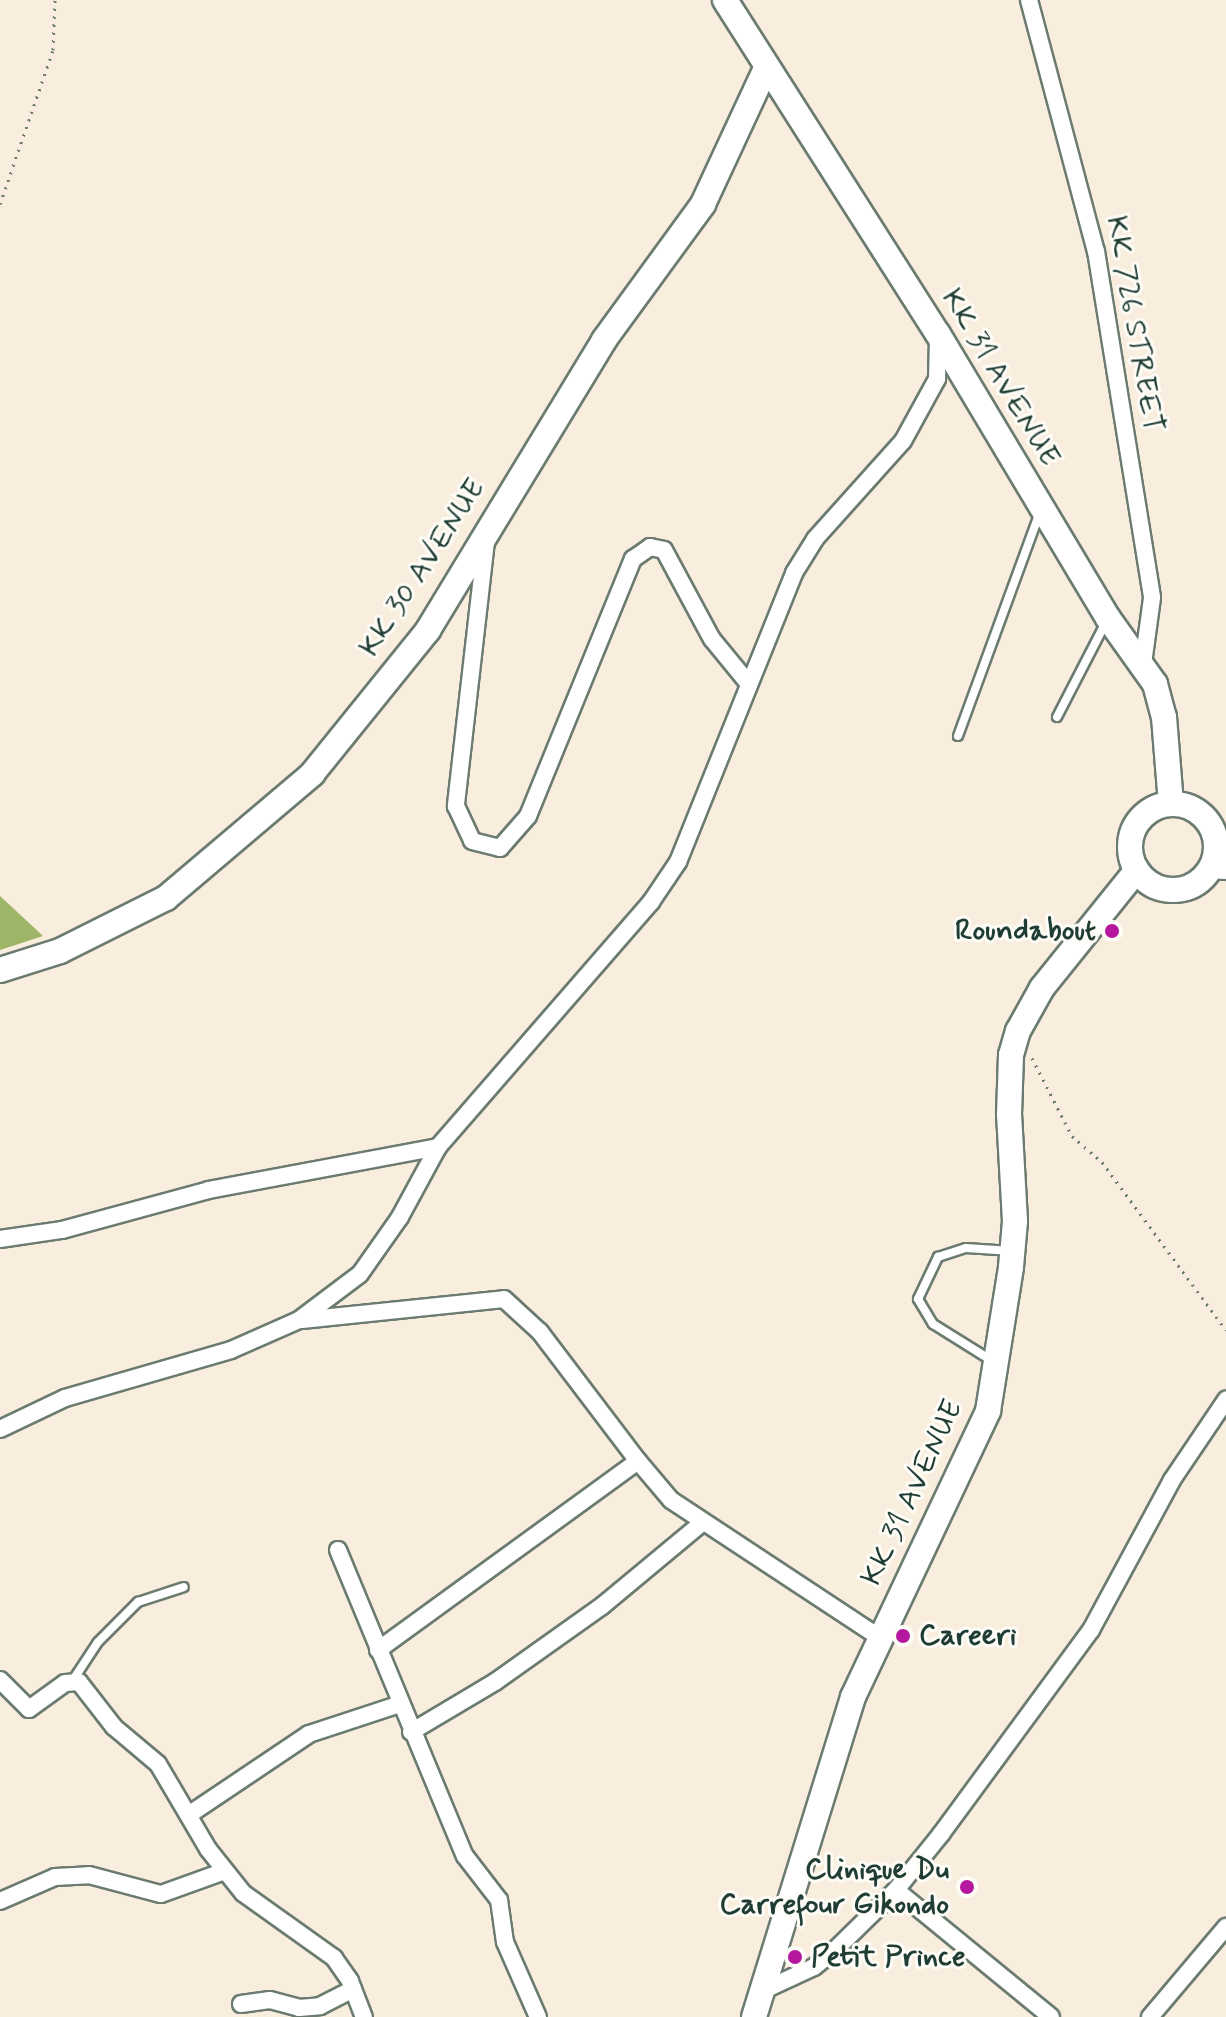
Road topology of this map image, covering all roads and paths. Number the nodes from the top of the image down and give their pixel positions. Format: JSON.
{"nodes":[{"id":1,"x":55,"y":0,"type":"edge"},
{"id":2,"x":725,"y":0,"type":"edge"},
{"id":3,"x":1029,"y":0,"type":"edge"},
{"id":4,"x":766,"y":68,"type":"junction"},
{"id":5,"x":0,"y":204,"type":"edge"},
{"id":6,"x":938,"y":334,"type":"junction"},
{"id":7,"x":1040,"y":510,"type":"junction"},
{"id":8,"x":487,"y":527,"type":"junction"},
{"id":9,"x":1108,"y":618,"type":"junction"},
{"id":10,"x":1143,"y":664,"type":"junction"},
{"id":11,"x":749,"y":684,"type":"junction"},
{"id":12,"x":1057,"y":717,"type":"dead end"},
{"id":13,"x":958,"y":736,"type":"dead end"},
{"id":14,"x":1171,"y":804,"type":"junction"},
{"id":15,"x":1220,"y":854,"type":"edge"},
{"id":16,"x":1137,"y":870,"type":"junction"},
{"id":17,"x":0,"y":970,"type":"edge"},
{"id":18,"x":1018,"y":1031,"type":"junction"},
{"id":19,"x":438,"y":1147,"type":"junction"},
{"id":20,"x":0,"y":1239,"type":"edge"},
{"id":21,"x":1012,"y":1251,"type":"junction"},
{"id":22,"x":299,"y":1320,"type":"junction"},
{"id":23,"x":1226,"y":1330,"type":"edge"},
{"id":24,"x":996,"y":1364,"type":"junction"},
{"id":25,"x":1226,"y":1400,"type":"edge"},
{"id":26,"x":0,"y":1429,"type":"edge"},
{"id":27,"x":638,"y":1461,"type":"junction"},
{"id":28,"x":702,"y":1523,"type":"junction"},
{"id":29,"x":338,"y":1550,"type":"dead end"},
{"id":30,"x":184,"y":1587,"type":"dead end"},
{"id":31,"x":880,"y":1638,"type":"junction"},
{"id":32,"x":378,"y":1650,"type":"junction"},
{"id":33,"x":0,"y":1680,"type":"edge"},
{"id":34,"x":73,"y":1680,"type":"junction"},
{"id":35,"x":400,"y":1704,"type":"junction"},
{"id":36,"x":411,"y":1732,"type":"junction"},
{"id":37,"x":190,"y":1814,"type":"junction"},
{"id":38,"x":225,"y":1871,"type":"junction"},
{"id":39,"x":896,"y":1890,"type":"junction"},
{"id":40,"x":0,"y":1901,"type":"edge"},
{"id":41,"x":1226,"y":1927,"type":"edge"},
{"id":42,"x":353,"y":1989,"type":"junction"},
{"id":43,"x":760,"y":1992,"type":"junction"},
{"id":44,"x":241,"y":2004,"type":"dead end"},
{"id":45,"x":364,"y":2017,"type":"edge"},
{"id":46,"x":538,"y":2017,"type":"edge"},
{"id":47,"x":754,"y":2017,"type":"edge"},
{"id":48,"x":1051,"y":2017,"type":"edge"},
{"id":49,"x":1150,"y":2017,"type":"edge"}],
"edges":[{"from":1,"to":5,"type":"path"},
{"from":2,"to":4,"type":"main road","name":"KK 31 AVENUE"},
{"from":3,"to":10,"type":"street","name":"KK 726 STREET"},
{"from":4,"to":6,"type":"main road","name":"KK 31 AVENUE"},
{"from":4,"to":8,"type":"main road","name":"KK 30 AVENUE"},
{"from":6,"to":7,"type":"main road","name":"KK 31 AVENUE"},
{"from":6,"to":11,"type":"street"},
{"from":7,"to":9,"type":"main road","name":"KK 31 AVENUE"},
{"from":7,"to":13,"type":"lane"},
{"from":8,"to":11,"type":"street"},
{"from":8,"to":17,"type":"main road","name":"KK 30 AVENUE"},
{"from":9,"to":10,"type":"main road","name":"KK 31 AVENUE"},
{"from":9,"to":12,"type":"lane"},
{"from":10,"to":14,"type":"main road","name":"KK 31 AVENUE"},
{"from":11,"to":19,"type":"street"},
{"from":14,"to":15,"type":"main road"},
{"from":14,"to":16,"type":"main road"},
{"from":15,"to":16,"type":"main road"},
{"from":16,"to":18,"type":"main road","name":"KK 31 AVENUE"},
{"from":18,"to":21,"type":"main road","name":"KK 31 AVENUE"},
{"from":18,"to":23,"type":"path"},
{"from":19,"to":20,"type":"street"},
{"from":19,"to":22,"type":"street"},
{"from":21,"to":24,"type":"main road","name":"KK 31 AVENUE"},
{"from":21,"to":24,"type":"lane"},
{"from":22,"to":26,"type":"street"},
{"from":22,"to":27,"type":"street"},
{"from":24,"to":31,"type":"main road","name":"KK 31 AVENUE"},
{"from":25,"to":39,"type":"street"},
{"from":27,"to":28,"type":"street"},
{"from":27,"to":32,"type":"street"},
{"from":28,"to":31,"type":"street"},
{"from":28,"to":36,"type":"street"},
{"from":29,"to":32,"type":"street"},
{"from":30,"to":34,"type":"lane"},
{"from":31,"to":43,"type":"main road","name":"KK 31 AVENUE"},
{"from":32,"to":35,"type":"street"},
{"from":33,"to":34,"type":"street"},
{"from":34,"to":37,"type":"street"},
{"from":35,"to":36,"type":"street"},
{"from":35,"to":37,"type":"street"},
{"from":36,"to":46,"type":"street"},
{"from":37,"to":38,"type":"street"},
{"from":38,"to":40,"type":"street"},
{"from":38,"to":42,"type":"street"},
{"from":39,"to":43,"type":"street"},
{"from":39,"to":48,"type":"street"},
{"from":41,"to":49,"type":"street"},
{"from":42,"to":44,"type":"street"},
{"from":42,"to":45,"type":"street"},
{"from":43,"to":47,"type":"main road","name":"KK 31 AVENUE"}]}
